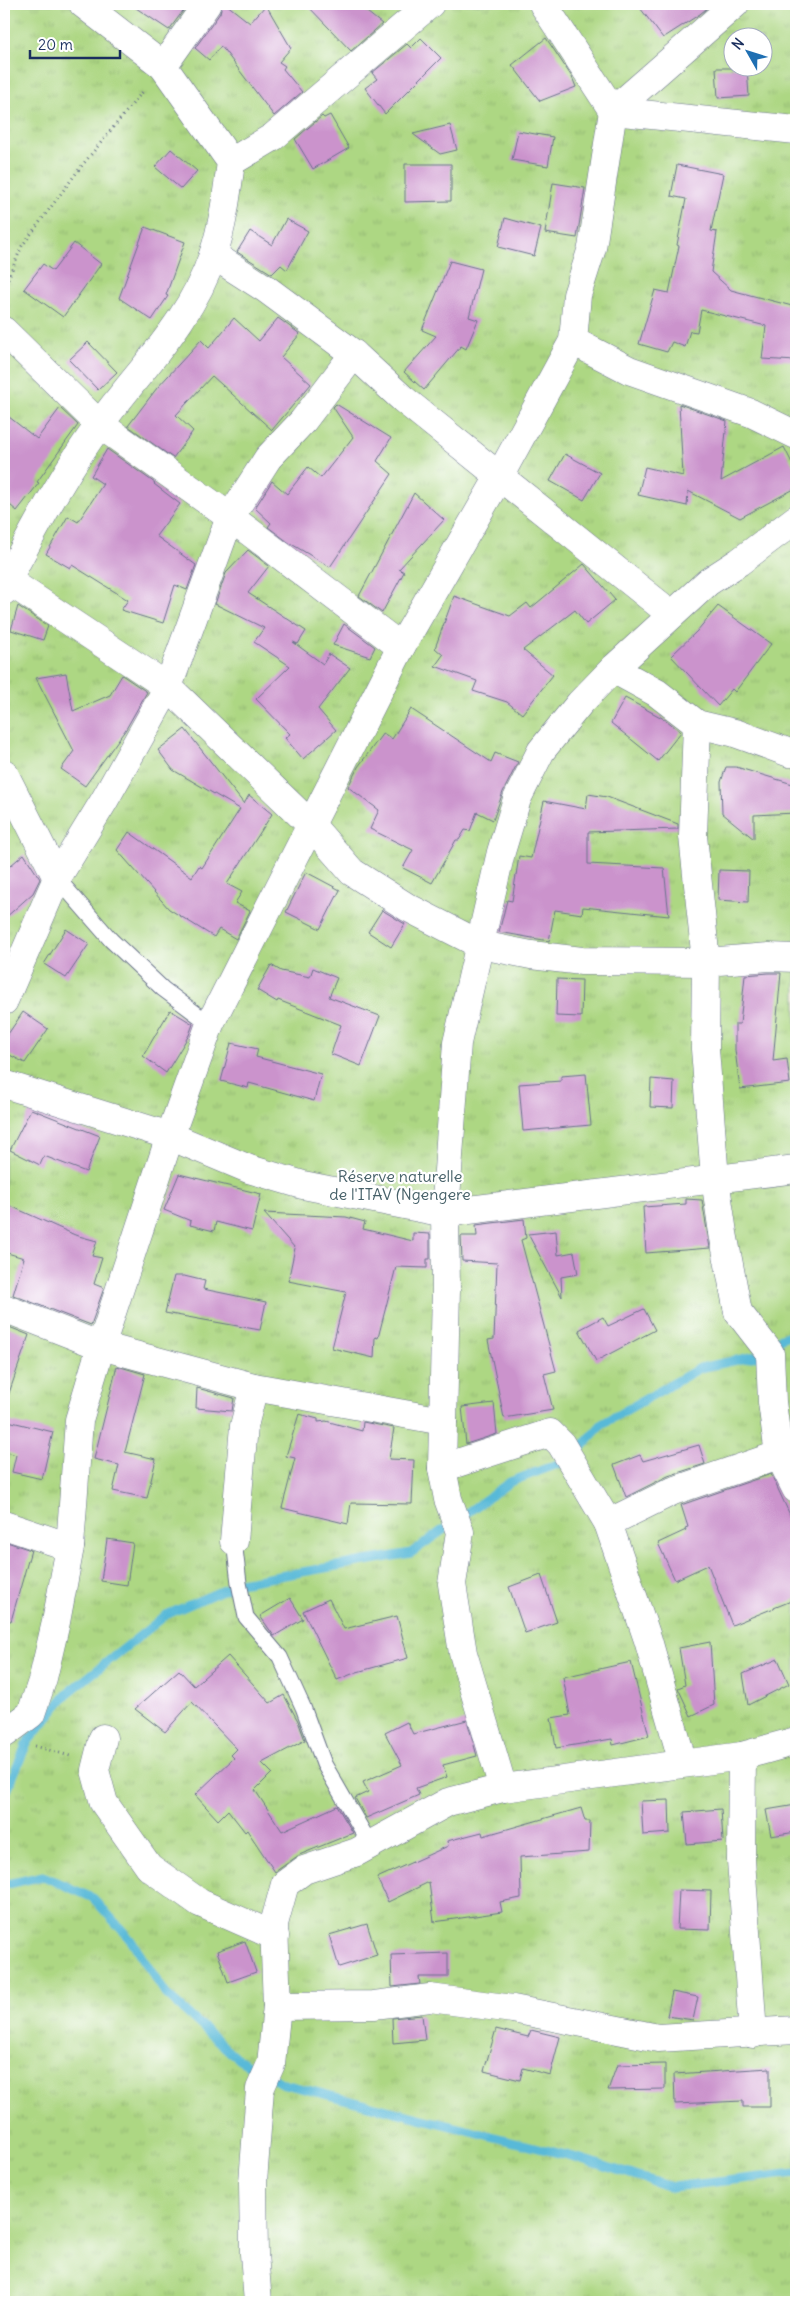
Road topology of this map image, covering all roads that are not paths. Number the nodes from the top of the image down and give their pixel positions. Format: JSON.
{"nodes":[{"id":1,"x":83,"y":4,"type":"edge"},
{"id":2,"x":207,"y":4,"type":"edge"},
{"id":3,"x":430,"y":4,"type":"edge"},
{"id":4,"x":543,"y":4,"type":"edge"},
{"id":5,"x":735,"y":4,"type":"edge"},
{"id":6,"x":163,"y":66,"type":"junction"},
{"id":7,"x":613,"y":111,"type":"junction"},
{"id":8,"x":796,"y":130,"type":"edge"},
{"id":9,"x":232,"y":162,"type":"junction"},
{"id":10,"x":213,"y":255,"type":"junction"},
{"id":11,"x":4,"y":331,"type":"edge"},
{"id":12,"x":573,"y":340,"type":"junction"},
{"id":13,"x":354,"y":354,"type":"junction"},
{"id":14,"x":99,"y":424,"type":"junction"},
{"id":15,"x":796,"y":435,"type":"edge"},
{"id":16,"x":499,"y":477,"type":"junction"},
{"id":17,"x":230,"y":517,"type":"junction"},
{"id":18,"x":796,"y":519,"type":"edge"},
{"id":19,"x":5,"y":583,"type":"edge"},
{"id":20,"x":671,"y":614,"type":"junction"},
{"id":21,"x":400,"y":647,"type":"junction"},
{"id":22,"x":613,"y":669,"type":"junction"},
{"id":23,"x":168,"y":687,"type":"junction"},
{"id":24,"x":697,"y":724,"type":"junction"},
{"id":25,"x":796,"y":753,"type":"edge"},
{"id":26,"x":4,"y":773,"type":"edge"},
{"id":27,"x":311,"y":825,"type":"junction"},
{"id":28,"x":57,"y":878,"type":"junction"},
{"id":29,"x":481,"y":945,"type":"junction"},
{"id":30,"x":796,"y":958,"type":"edge"},
{"id":31,"x":706,"y":962,"type":"junction"},
{"id":32,"x":4,"y":1001,"type":"edge"},
{"id":33,"x":210,"y":1024,"type":"junction"},
{"id":34,"x":4,"y":1084,"type":"edge"},
{"id":35,"x":170,"y":1136,"type":"junction"},
{"id":36,"x":796,"y":1169,"type":"edge"},
{"id":37,"x":715,"y":1179,"type":"junction"},
{"id":38,"x":446,"y":1213,"type":"junction"},
{"id":39,"x":4,"y":1308,"type":"edge"},
{"id":40,"x":101,"y":1346,"type":"junction"},
{"id":41,"x":254,"y":1387,"type":"junction"},
{"id":42,"x":443,"y":1421,"type":"junction"},
{"id":43,"x":788,"y":1452,"type":"edge"},
{"id":44,"x":442,"y":1468,"type":"junction"},
{"id":45,"x":796,"y":1489,"type":"edge"},
{"id":46,"x":608,"y":1523,"type":"junction"},
{"id":47,"x":4,"y":1525,"type":"edge"},
{"id":48,"x":234,"y":1541,"type":"joint"},
{"id":49,"x":70,"y":1547,"type":"junction"},
{"id":50,"x":15,"y":1738,"type":"edge"},
{"id":51,"x":103,"y":1738,"type":"dead end"},
{"id":52,"x":796,"y":1741,"type":"edge"},
{"id":53,"x":742,"y":1756,"type":"junction"},
{"id":54,"x":683,"y":1763,"type":"junction"},
{"id":55,"x":503,"y":1788,"type":"junction"},
{"id":56,"x":370,"y":1844,"type":"junction"},
{"id":57,"x":275,"y":1936,"type":"junction"},
{"id":58,"x":277,"y":2006,"type":"junction"},
{"id":59,"x":796,"y":2030,"type":"edge"},
{"id":60,"x":753,"y":2034,"type":"junction"},
{"id":61,"x":258,"y":2302,"type":"edge"}],
"edges":[{"from":1,"to":6,"type":"street"},
{"from":2,"to":6,"type":"street"},
{"from":3,"to":9,"type":"street"},
{"from":4,"to":7,"type":"street"},
{"from":5,"to":7,"type":"street"},
{"from":6,"to":9,"type":"street"},
{"from":7,"to":8,"type":"street"},
{"from":7,"to":12,"type":"street"},
{"from":9,"to":10,"type":"street"},
{"from":10,"to":13,"type":"street"},
{"from":10,"to":14,"type":"street"},
{"from":11,"to":14,"type":"street"},
{"from":12,"to":15,"type":"street"},
{"from":12,"to":16,"type":"street"},
{"from":13,"to":16,"type":"street"},
{"from":13,"to":17,"type":"street"},
{"from":14,"to":17,"type":"street"},
{"from":14,"to":19,"type":"street"},
{"from":16,"to":20,"type":"street"},
{"from":16,"to":21,"type":"street"},
{"from":17,"to":21,"type":"street"},
{"from":17,"to":23,"type":"street"},
{"from":18,"to":20,"type":"street"},
{"from":19,"to":23,"type":"street"},
{"from":20,"to":22,"type":"street"},
{"from":21,"to":27,"type":"street"},
{"from":22,"to":24,"type":"street"},
{"from":22,"to":29,"type":"street"},
{"from":23,"to":27,"type":"street"},
{"from":23,"to":28,"type":"street"},
{"from":24,"to":25,"type":"street"},
{"from":24,"to":31,"type":"street"},
{"from":26,"to":28,"type":"street"},
{"from":27,"to":29,"type":"street"},
{"from":27,"to":33,"type":"street"},
{"from":28,"to":32,"type":"street"},
{"from":28,"to":33,"type":"lane"},
{"from":29,"to":31,"type":"street"},
{"from":29,"to":38,"type":"street"},
{"from":30,"to":31,"type":"street"},
{"from":31,"to":37,"type":"street"},
{"from":33,"to":35,"type":"street"},
{"from":34,"to":35,"type":"street"},
{"from":35,"to":38,"type":"street"},
{"from":35,"to":40,"type":"street"},
{"from":36,"to":37,"type":"street"},
{"from":37,"to":38,"type":"street"},
{"from":37,"to":43,"type":"street"},
{"from":38,"to":42,"type":"street"},
{"from":39,"to":40,"type":"street"},
{"from":40,"to":41,"type":"street"},
{"from":40,"to":49,"type":"street"},
{"from":41,"to":42,"type":"street"},
{"from":41,"to":48,"type":"street"},
{"from":42,"to":44,"type":"street"},
{"from":43,"to":45,"type":"street"},
{"from":43,"to":46,"type":"street"},
{"from":44,"to":46,"type":"street"},
{"from":44,"to":55,"type":"street"},
{"from":46,"to":54,"type":"street"},
{"from":47,"to":49,"type":"street"},
{"from":48,"to":56,"type":"lane"},
{"from":49,"to":50,"type":"street"},
{"from":51,"to":57,"type":"street"},
{"from":52,"to":53,"type":"street"},
{"from":53,"to":54,"type":"street"},
{"from":53,"to":60,"type":"street"},
{"from":54,"to":55,"type":"street"},
{"from":55,"to":56,"type":"street"},
{"from":56,"to":57,"type":"street"},
{"from":57,"to":58,"type":"street"},
{"from":58,"to":60,"type":"street"},
{"from":58,"to":61,"type":"street"},
{"from":59,"to":60,"type":"street"}]}
